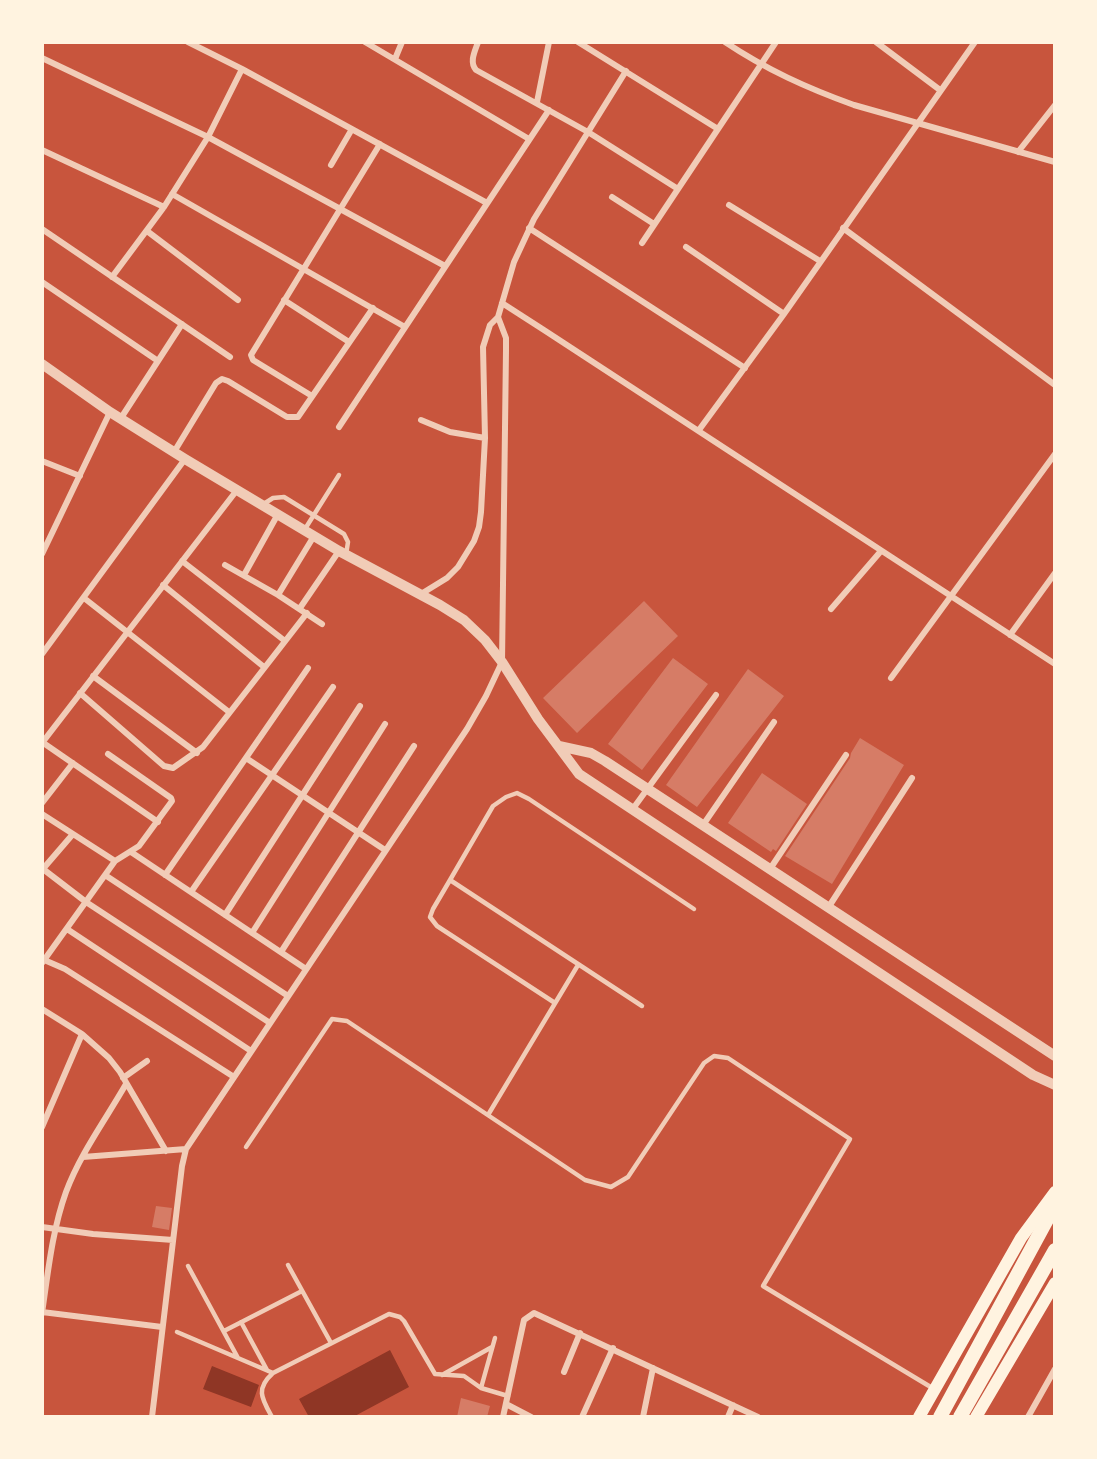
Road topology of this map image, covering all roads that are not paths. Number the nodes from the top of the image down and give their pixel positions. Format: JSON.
{"nodes":[{"id":1,"x":188,"y":42,"type":"edge"},
{"id":2,"x":365,"y":42,"type":"edge"},
{"id":3,"x":402,"y":42,"type":"edge"},
{"id":4,"x":478,"y":42,"type":"edge"},
{"id":5,"x":549,"y":42,"type":"edge"},
{"id":6,"x":578,"y":42,"type":"edge"},
{"id":7,"x":725,"y":42,"type":"edge"},
{"id":8,"x":776,"y":42,"type":"edge"},
{"id":9,"x":876,"y":42,"type":"edge"},
{"id":10,"x":975,"y":42,"type":"edge"},
{"id":11,"x":42,"y":58,"type":"edge"},
{"id":12,"x":395,"y":59,"type":"junction"},
{"id":13,"x":759,"y":65,"type":"junction"},
{"id":14,"x":242,"y":69,"type":"junction"},
{"id":15,"x":626,"y":71,"type":"junction"},
{"id":16,"x":940,"y":90,"type":"junction"},
{"id":17,"x":537,"y":102,"type":"junction"},
{"id":18,"x":1055,"y":105,"type":"edge"},
{"id":19,"x":549,"y":110,"type":"junction"},
{"id":20,"x":917,"y":122,"type":"junction"},
{"id":21,"x":352,"y":129,"type":"junction"},
{"id":22,"x":718,"y":129,"type":"junction"},
{"id":23,"x":588,"y":132,"type":"junction"},
{"id":24,"x":208,"y":137,"type":"junction"},
{"id":25,"x":529,"y":140,"type":"junction"},
{"id":26,"x":380,"y":144,"type":"junction"},
{"id":27,"x":42,"y":150,"type":"edge"},
{"id":28,"x":1018,"y":152,"type":"junction"},
{"id":29,"x":1055,"y":162,"type":"edge"},
{"id":30,"x":331,"y":165,"type":"dead end"},
{"id":31,"x":678,"y":189,"type":"junction"},
{"id":32,"x":172,"y":194,"type":"junction"},
{"id":33,"x":612,"y":197,"type":"dead end"},
{"id":34,"x":487,"y":203,"type":"junction"},
{"id":35,"x":729,"y":205,"type":"dead end"},
{"id":36,"x":164,"y":207,"type":"junction"},
{"id":37,"x":341,"y":208,"type":"junction"},
{"id":38,"x":654,"y":224,"type":"junction"},
{"id":39,"x":529,"y":228,"type":"junction"},
{"id":40,"x":843,"y":228,"type":"junction"},
{"id":41,"x":42,"y":229,"type":"edge"},
{"id":42,"x":147,"y":231,"type":"junction"},
{"id":43,"x":642,"y":243,"type":"dead end"},
{"id":44,"x":686,"y":247,"type":"dead end"},
{"id":45,"x":820,"y":261,"type":"junction"},
{"id":46,"x":446,"y":266,"type":"junction"},
{"id":47,"x":304,"y":268,"type":"junction"},
{"id":48,"x":112,"y":277,"type":"junction"},
{"id":49,"x":42,"y":282,"type":"edge"},
{"id":50,"x":238,"y":300,"type":"dead end"},
{"id":51,"x":284,"y":300,"type":"junction"},
{"id":52,"x":502,"y":303,"type":"junction"},
{"id":53,"x":373,"y":308,"type":"junction"},
{"id":54,"x":784,"y":314,"type":"junction"},
{"id":55,"x":498,"y":317,"type":"junction"},
{"id":56,"x":182,"y":324,"type":"junction"},
{"id":57,"x":405,"y":327,"type":"junction"},
{"id":58,"x":349,"y":342,"type":"junction"},
{"id":59,"x":230,"y":357,"type":"dead end"},
{"id":60,"x":158,"y":361,"type":"junction"},
{"id":61,"x":42,"y":364,"type":"edge"},
{"id":62,"x":745,"y":368,"type":"junction"},
{"id":63,"x":1055,"y":385,"type":"edge"},
{"id":64,"x":312,"y":396,"type":"junction"},
{"id":65,"x":110,"y":412,"type":"junction"},
{"id":66,"x":121,"y":418,"type":"junction"},
{"id":67,"x":421,"y":420,"type":"dead end"},
{"id":68,"x":339,"y":427,"type":"dead end"},
{"id":69,"x":699,"y":430,"type":"junction"},
{"id":70,"x":484,"y":438,"type":"junction"},
{"id":71,"x":174,"y":452,"type":"junction"},
{"id":72,"x":1055,"y":454,"type":"edge"},
{"id":73,"x":185,"y":459,"type":"junction"},
{"id":74,"x":42,"y":461,"type":"edge"},
{"id":75,"x":339,"y":475,"type":"dead end"},
{"id":76,"x":80,"y":476,"type":"junction"},
{"id":77,"x":237,"y":490,"type":"junction"},
{"id":78,"x":262,"y":505,"type":"junction"},
{"id":79,"x":278,"y":514,"type":"junction"},
{"id":80,"x":314,"y":515,"type":"junction"},
{"id":81,"x":309,"y":533,"type":"junction"},
{"id":82,"x":881,"y":551,"type":"junction"},
{"id":83,"x":343,"y":553,"type":"junction"},
{"id":84,"x":42,"y":554,"type":"edge"},
{"id":85,"x":182,"y":561,"type":"junction"},
{"id":86,"x":225,"y":565,"type":"dead end"},
{"id":87,"x":1055,"y":573,"type":"edge"},
{"id":88,"x":244,"y":575,"type":"junction"},
{"id":89,"x":163,"y":585,"type":"junction"},
{"id":90,"x":421,"y":594,"type":"junction"},
{"id":91,"x":279,"y":595,"type":"junction"},
{"id":92,"x":951,"y":597,"type":"junction"},
{"id":93,"x":84,"y":598,"type":"junction"},
{"id":94,"x":831,"y":609,"type":"dead end"},
{"id":95,"x":304,"y":611,"type":"junction"},
{"id":96,"x":322,"y":624,"type":"dead end"},
{"id":97,"x":127,"y":632,"type":"junction"},
{"id":98,"x":1010,"y":635,"type":"junction"},
{"id":99,"x":285,"y":641,"type":"junction"},
{"id":100,"x":42,"y":653,"type":"edge"},
{"id":101,"x":502,"y":662,"type":"junction"},
{"id":102,"x":1055,"y":664,"type":"edge"},
{"id":103,"x":264,"y":668,"type":"junction"},
{"id":104,"x":308,"y":668,"type":"dead end"},
{"id":105,"x":93,"y":676,"type":"junction"},
{"id":106,"x":891,"y":678,"type":"dead end"},
{"id":107,"x":333,"y":687,"type":"dead end"},
{"id":108,"x":80,"y":693,"type":"junction"},
{"id":109,"x":716,"y":695,"type":"dead end"},
{"id":110,"x":360,"y":706,"type":"dead end"},
{"id":111,"x":230,"y":712,"type":"junction"},
{"id":112,"x":774,"y":722,"type":"dead end"},
{"id":113,"x":385,"y":724,"type":"dead end"},
{"id":114,"x":42,"y":743,"type":"edge"},
{"id":115,"x":414,"y":746,"type":"dead end"},
{"id":116,"x":559,"y":746,"type":"junction"},
{"id":117,"x":197,"y":753,"type":"junction"},
{"id":118,"x":108,"y":754,"type":"dead end"},
{"id":119,"x":846,"y":755,"type":"dead end"},
{"id":120,"x":246,"y":758,"type":"junction"},
{"id":121,"x":73,"y":763,"type":"junction"},
{"id":122,"x":272,"y":775,"type":"junction"},
{"id":123,"x":912,"y":778,"type":"dead end"},
{"id":124,"x":647,"y":789,"type":"junction"},
{"id":125,"x":302,"y":795,"type":"junction"},
{"id":126,"x":42,"y":803,"type":"edge"},
{"id":127,"x":632,"y":810,"type":"junction"},
{"id":128,"x":328,"y":812,"type":"junction"},
{"id":129,"x":42,"y":814,"type":"edge"},
{"id":130,"x":158,"y":822,"type":"junction"},
{"id":131,"x":702,"y":826,"type":"junction"},
{"id":132,"x":359,"y":832,"type":"junction"},
{"id":133,"x":73,"y":834,"type":"junction"},
{"id":134,"x":385,"y":849,"type":"junction"},
{"id":135,"x":131,"y":852,"type":"junction"},
{"id":136,"x":115,"y":861,"type":"junction"},
{"id":137,"x":43,"y":870,"type":"edge"},
{"id":138,"x":770,"y":870,"type":"junction"},
{"id":139,"x":105,"y":875,"type":"junction"},
{"id":140,"x":165,"y":875,"type":"junction"},
{"id":141,"x":450,"y":879,"type":"junction"},
{"id":142,"x":191,"y":892,"type":"junction"},
{"id":143,"x":86,"y":902,"type":"junction"},
{"id":144,"x":828,"y":908,"type":"junction"},
{"id":145,"x":694,"y":909,"type":"dead end"},
{"id":146,"x":225,"y":915,"type":"junction"},
{"id":147,"x":66,"y":929,"type":"junction"},
{"id":148,"x":252,"y":933,"type":"junction"},
{"id":149,"x":281,"y":952,"type":"junction"},
{"id":150,"x":43,"y":961,"type":"edge"},
{"id":151,"x":578,"y":966,"type":"junction"},
{"id":152,"x":306,"y":969,"type":"junction"},
{"id":153,"x":288,"y":996,"type":"junction"},
{"id":154,"x":555,"y":1003,"type":"junction"},
{"id":155,"x":642,"y":1006,"type":"dead end"},
{"id":156,"x":42,"y":1010,"type":"edge"},
{"id":157,"x":270,"y":1023,"type":"junction"},
{"id":158,"x":82,"y":1034,"type":"junction"},
{"id":159,"x":251,"y":1051,"type":"junction"},
{"id":160,"x":1055,"y":1056,"type":"edge"},
{"id":161,"x":147,"y":1061,"type":"dead end"},
{"id":162,"x":234,"y":1077,"type":"junction"},
{"id":163,"x":125,"y":1081,"type":"junction"},
{"id":164,"x":1055,"y":1085,"type":"edge"},
{"id":165,"x":42,"y":1101,"type":"edge"},
{"id":166,"x":51,"y":1104,"type":"junction"},
{"id":167,"x":488,"y":1115,"type":"junction"},
{"id":168,"x":42,"y":1127,"type":"edge"},
{"id":169,"x":246,"y":1147,"type":"dead end"},
{"id":170,"x":186,"y":1149,"type":"junction"},
{"id":171,"x":166,"y":1150,"type":"junction"},
{"id":172,"x":83,"y":1157,"type":"junction"},
{"id":173,"x":1055,"y":1192,"type":"edge"},
{"id":174,"x":1055,"y":1205,"type":"edge"},
{"id":175,"x":42,"y":1227,"type":"edge"},
{"id":176,"x":55,"y":1229,"type":"junction"},
{"id":177,"x":173,"y":1240,"type":"junction"},
{"id":178,"x":1055,"y":1250,"type":"edge"},
{"id":179,"x":288,"y":1265,"type":"dead end"},
{"id":180,"x":188,"y":1266,"type":"dead end"},
{"id":181,"x":1055,"y":1283,"type":"edge"},
{"id":182,"x":302,"y":1291,"type":"junction"},
{"id":183,"x":42,"y":1313,"type":"edge"},
{"id":184,"x":242,"y":1322,"type":"junction"},
{"id":185,"x":162,"y":1327,"type":"junction"},
{"id":186,"x":224,"y":1331,"type":"junction"},
{"id":187,"x":177,"y":1332,"type":"dead end"},
{"id":188,"x":580,"y":1333,"type":"junction"},
{"id":189,"x":495,"y":1338,"type":"dead end"},
{"id":190,"x":331,"y":1343,"type":"junction"},
{"id":191,"x":492,"y":1347,"type":"junction"},
{"id":192,"x":613,"y":1348,"type":"junction"},
{"id":193,"x":238,"y":1358,"type":"junction"},
{"id":194,"x":653,"y":1368,"type":"junction"},
{"id":195,"x":1055,"y":1369,"type":"edge"},
{"id":196,"x":267,"y":1371,"type":"junction"},
{"id":197,"x":564,"y":1372,"type":"dead end"},
{"id":198,"x":273,"y":1373,"type":"junction"},
{"id":199,"x":442,"y":1375,"type":"junction"},
{"id":200,"x":481,"y":1388,"type":"junction"},
{"id":201,"x":934,"y":1389,"type":"junction"},
{"id":202,"x":508,"y":1396,"type":"junction"},
{"id":203,"x":506,"y":1404,"type":"junction"},
{"id":204,"x":733,"y":1406,"type":"junction"},
{"id":205,"x":152,"y":1417,"type":"edge"},
{"id":206,"x":272,"y":1417,"type":"edge"},
{"id":207,"x":503,"y":1417,"type":"edge"},
{"id":208,"x":531,"y":1417,"type":"edge"},
{"id":209,"x":582,"y":1417,"type":"edge"},
{"id":210,"x":644,"y":1417,"type":"edge"},
{"id":211,"x":728,"y":1417,"type":"edge"},
{"id":212,"x":758,"y":1417,"type":"edge"},
{"id":213,"x":919,"y":1417,"type":"edge"},
{"id":214,"x":940,"y":1417,"type":"edge"},
{"id":215,"x":960,"y":1417,"type":"edge"},
{"id":216,"x":976,"y":1417,"type":"edge"},
{"id":217,"x":1028,"y":1417,"type":"edge"}],
"edges":[{"from":1,"to":14,"type":"street"},
{"from":2,"to":12,"type":"street"},
{"from":3,"to":12,"type":"street"},
{"from":4,"to":17,"type":"street"},
{"from":5,"to":17,"type":"street"},
{"from":6,"to":15,"type":"street"},
{"from":7,"to":13,"type":"street"},
{"from":8,"to":13,"type":"street"},
{"from":9,"to":16,"type":"street"},
{"from":10,"to":16,"type":"street"},
{"from":11,"to":24,"type":"street"},
{"from":12,"to":25,"type":"street"},
{"from":13,"to":20,"type":"street"},
{"from":13,"to":22,"type":"street"},
{"from":14,"to":21,"type":"street"},
{"from":14,"to":24,"type":"street"},
{"from":15,"to":22,"type":"street"},
{"from":15,"to":23,"type":"street"},
{"from":16,"to":20,"type":"street"},
{"from":17,"to":19,"type":"street"},
{"from":18,"to":28,"type":"street"},
{"from":19,"to":23,"type":"street"},
{"from":19,"to":25,"type":"street"},
{"from":20,"to":28,"type":"street"},
{"from":20,"to":40,"type":"street"},
{"from":21,"to":26,"type":"street"},
{"from":21,"to":30,"type":"street"},
{"from":22,"to":31,"type":"street"},
{"from":23,"to":31,"type":"street"},
{"from":23,"to":39,"type":"street"},
{"from":24,"to":32,"type":"street"},
{"from":24,"to":37,"type":"street"},
{"from":25,"to":34,"type":"street"},
{"from":26,"to":34,"type":"street"},
{"from":26,"to":37,"type":"street"},
{"from":27,"to":36,"type":"street"},
{"from":28,"to":29,"type":"street"},
{"from":31,"to":38,"type":"street"},
{"from":32,"to":36,"type":"street"},
{"from":32,"to":47,"type":"street"},
{"from":33,"to":38,"type":"street"},
{"from":34,"to":46,"type":"street"},
{"from":35,"to":45,"type":"street"},
{"from":36,"to":42,"type":"street"},
{"from":37,"to":46,"type":"street"},
{"from":37,"to":47,"type":"street"},
{"from":38,"to":43,"type":"street"},
{"from":39,"to":52,"type":"street"},
{"from":39,"to":62,"type":"street"},
{"from":40,"to":45,"type":"street"},
{"from":40,"to":63,"type":"street"},
{"from":41,"to":48,"type":"street"},
{"from":42,"to":48,"type":"street"},
{"from":42,"to":50,"type":"street"},
{"from":44,"to":54,"type":"street"},
{"from":45,"to":54,"type":"street"},
{"from":46,"to":57,"type":"street"},
{"from":47,"to":51,"type":"street"},
{"from":47,"to":53,"type":"street"},
{"from":48,"to":56,"type":"street"},
{"from":49,"to":60,"type":"street"},
{"from":51,"to":58,"type":"street"},
{"from":51,"to":64,"type":"street"},
{"from":52,"to":55,"type":"street"},
{"from":52,"to":69,"type":"street"},
{"from":53,"to":57,"type":"street"},
{"from":53,"to":58,"type":"street"},
{"from":54,"to":62,"type":"street"},
{"from":55,"to":70,"type":"street"},
{"from":55,"to":101,"type":"street"},
{"from":56,"to":59,"type":"street"},
{"from":56,"to":60,"type":"street"},
{"from":57,"to":68,"type":"street"},
{"from":58,"to":64,"type":"street"},
{"from":60,"to":66,"type":"street"},
{"from":61,"to":65,"type":"street"},
{"from":62,"to":69,"type":"street"},
{"from":64,"to":71,"type":"street"},
{"from":65,"to":66,"type":"street"},
{"from":65,"to":76,"type":"street"},
{"from":66,"to":71,"type":"street"},
{"from":67,"to":70,"type":"street"},
{"from":69,"to":82,"type":"street"},
{"from":70,"to":90,"type":"street"},
{"from":71,"to":73,"type":"street"},
{"from":72,"to":92,"type":"street"},
{"from":73,"to":77,"type":"street"},
{"from":73,"to":93,"type":"street"},
{"from":74,"to":76,"type":"street"},
{"from":75,"to":80,"type":"lane"},
{"from":76,"to":84,"type":"street"},
{"from":77,"to":78,"type":"street"},
{"from":77,"to":85,"type":"street"},
{"from":78,"to":79,"type":"street"},
{"from":78,"to":80,"type":"lane"},
{"from":79,"to":81,"type":"street"},
{"from":79,"to":88,"type":"street"},
{"from":80,"to":81,"type":"lane"},
{"from":80,"to":83,"type":"lane"},
{"from":81,"to":83,"type":"street"},
{"from":81,"to":91,"type":"street"},
{"from":82,"to":92,"type":"street"},
{"from":82,"to":94,"type":"street"},
{"from":83,"to":90,"type":"street"},
{"from":83,"to":95,"type":"street"},
{"from":85,"to":89,"type":"street"},
{"from":85,"to":99,"type":"street"},
{"from":86,"to":88,"type":"street"},
{"from":87,"to":98,"type":"street"},
{"from":88,"to":91,"type":"street"},
{"from":89,"to":97,"type":"street"},
{"from":89,"to":103,"type":"street"},
{"from":90,"to":101,"type":"street"},
{"from":91,"to":95,"type":"street"},
{"from":92,"to":98,"type":"street"},
{"from":92,"to":106,"type":"street"},
{"from":93,"to":97,"type":"street"},
{"from":93,"to":100,"type":"street"},
{"from":95,"to":96,"type":"street"},
{"from":95,"to":99,"type":"street"},
{"from":97,"to":105,"type":"street"},
{"from":97,"to":111,"type":"street"},
{"from":98,"to":102,"type":"street"},
{"from":99,"to":103,"type":"street"},
{"from":101,"to":116,"type":"street"},
{"from":101,"to":134,"type":"street"},
{"from":103,"to":111,"type":"street"},
{"from":104,"to":120,"type":"street"},
{"from":105,"to":108,"type":"street"},
{"from":105,"to":117,"type":"street"},
{"from":107,"to":122,"type":"street"},
{"from":108,"to":114,"type":"street"},
{"from":108,"to":117,"type":"street"},
{"from":109,"to":124,"type":"street"},
{"from":110,"to":125,"type":"street"},
{"from":111,"to":117,"type":"street"},
{"from":112,"to":131,"type":"street"},
{"from":113,"to":128,"type":"street"},
{"from":114,"to":121,"type":"street"},
{"from":115,"to":132,"type":"street"},
{"from":116,"to":124,"type":"street"},
{"from":116,"to":127,"type":"street"},
{"from":118,"to":130,"type":"street"},
{"from":119,"to":138,"type":"street"},
{"from":120,"to":122,"type":"street"},
{"from":120,"to":140,"type":"street"},
{"from":121,"to":126,"type":"street"},
{"from":121,"to":130,"type":"street"},
{"from":122,"to":125,"type":"street"},
{"from":122,"to":142,"type":"street"},
{"from":123,"to":144,"type":"street"},
{"from":124,"to":127,"type":"street"},
{"from":124,"to":131,"type":"street"},
{"from":125,"to":128,"type":"street"},
{"from":125,"to":146,"type":"street"},
{"from":127,"to":164,"type":"street"},
{"from":128,"to":132,"type":"street"},
{"from":128,"to":148,"type":"street"},
{"from":129,"to":133,"type":"street"},
{"from":130,"to":135,"type":"street"},
{"from":131,"to":138,"type":"street"},
{"from":132,"to":134,"type":"street"},
{"from":132,"to":149,"type":"street"},
{"from":133,"to":136,"type":"street"},
{"from":133,"to":137,"type":"street"},
{"from":134,"to":152,"type":"street"},
{"from":135,"to":136,"type":"street"},
{"from":135,"to":140,"type":"street"},
{"from":136,"to":139,"type":"street"},
{"from":137,"to":143,"type":"street"},
{"from":138,"to":144,"type":"street"},
{"from":139,"to":143,"type":"street"},
{"from":139,"to":153,"type":"street"},
{"from":140,"to":142,"type":"street"},
{"from":141,"to":145,"type":"lane"},
{"from":141,"to":151,"type":"lane"},
{"from":141,"to":154,"type":"lane"},
{"from":142,"to":146,"type":"street"},
{"from":143,"to":147,"type":"street"},
{"from":143,"to":157,"type":"street"},
{"from":144,"to":160,"type":"street"},
{"from":146,"to":148,"type":"street"},
{"from":147,"to":150,"type":"street"},
{"from":147,"to":159,"type":"street"},
{"from":148,"to":149,"type":"street"},
{"from":149,"to":152,"type":"street"},
{"from":150,"to":162,"type":"street"},
{"from":151,"to":154,"type":"lane"},
{"from":151,"to":155,"type":"lane"},
{"from":152,"to":153,"type":"street"},
{"from":153,"to":157,"type":"street"},
{"from":154,"to":167,"type":"lane"},
{"from":156,"to":158,"type":"street"},
{"from":157,"to":159,"type":"street"},
{"from":158,"to":163,"type":"street"},
{"from":158,"to":166,"type":"street"},
{"from":159,"to":162,"type":"street"},
{"from":161,"to":163,"type":"street"},
{"from":162,"to":170,"type":"street"},
{"from":163,"to":171,"type":"street"},
{"from":163,"to":172,"type":"street"},
{"from":165,"to":166,"type":"street"},
{"from":166,"to":168,"type":"street"},
{"from":167,"to":169,"type":"lane"},
{"from":167,"to":201,"type":"lane"},
{"from":170,"to":171,"type":"street"},
{"from":170,"to":177,"type":"street"},
{"from":171,"to":172,"type":"street"},
{"from":172,"to":176,"type":"street"},
{"from":173,"to":201,"type":"main road"},
{"from":174,"to":214,"type":"main road"},
{"from":175,"to":176,"type":"street"},
{"from":176,"to":177,"type":"street"},
{"from":176,"to":183,"type":"street"},
{"from":177,"to":185,"type":"street"},
{"from":178,"to":215,"type":"main road"},
{"from":179,"to":182,"type":"lane"},
{"from":180,"to":186,"type":"lane"},
{"from":181,"to":216,"type":"main road"},
{"from":182,"to":184,"type":"lane"},
{"from":182,"to":190,"type":"lane"},
{"from":183,"to":185,"type":"street"},
{"from":184,"to":186,"type":"lane"},
{"from":184,"to":196,"type":"lane"},
{"from":185,"to":205,"type":"street"},
{"from":186,"to":193,"type":"lane"},
{"from":187,"to":193,"type":"lane"},
{"from":188,"to":192,"type":"street"},
{"from":188,"to":197,"type":"street"},
{"from":188,"to":202,"type":"street"},
{"from":189,"to":191,"type":"lane"},
{"from":190,"to":198,"type":"lane"},
{"from":190,"to":199,"type":"lane"},
{"from":191,"to":199,"type":"lane"},
{"from":191,"to":200,"type":"lane"},
{"from":192,"to":194,"type":"street"},
{"from":192,"to":209,"type":"street"},
{"from":193,"to":196,"type":"lane"},
{"from":194,"to":204,"type":"street"},
{"from":194,"to":210,"type":"street"},
{"from":195,"to":217,"type":"street"},
{"from":196,"to":198,"type":"lane"},
{"from":198,"to":206,"type":"lane"},
{"from":199,"to":200,"type":"lane"},
{"from":200,"to":202,"type":"lane"},
{"from":201,"to":213,"type":"main road"},
{"from":202,"to":203,"type":"street"},
{"from":203,"to":207,"type":"street"},
{"from":203,"to":208,"type":"street"},
{"from":204,"to":211,"type":"street"},
{"from":204,"to":212,"type":"street"}]}
